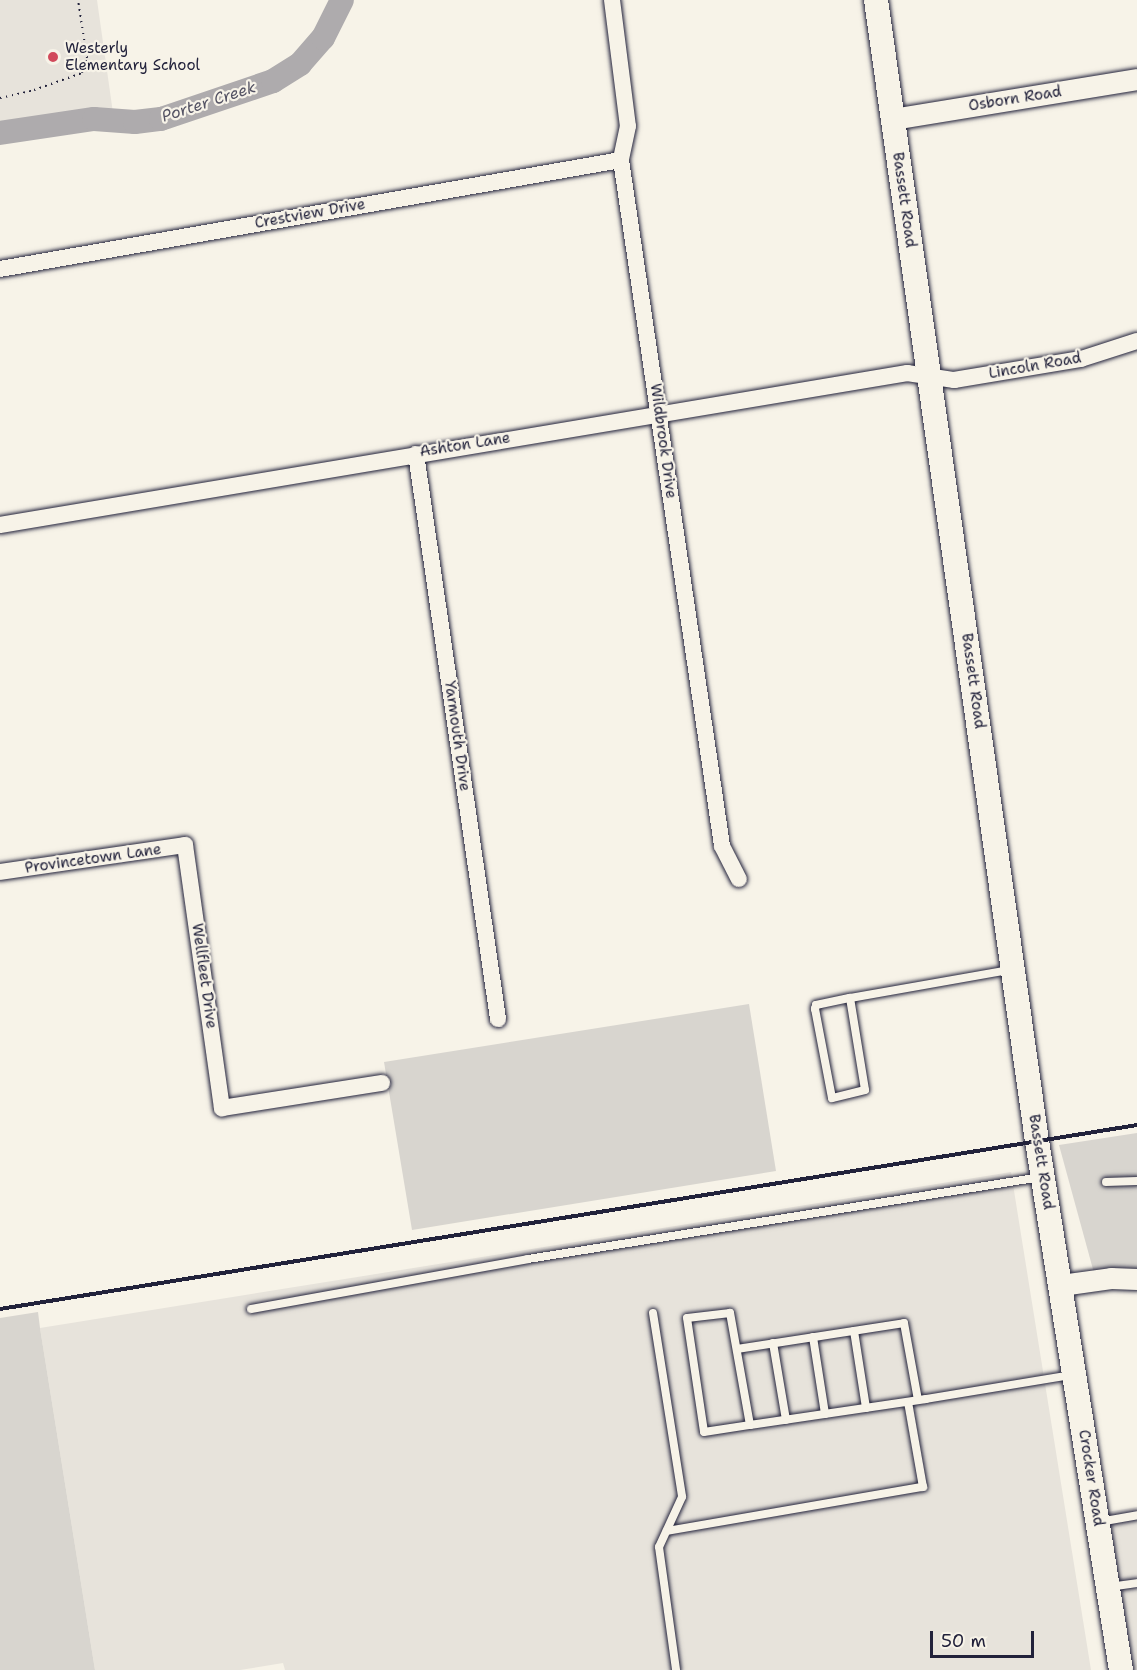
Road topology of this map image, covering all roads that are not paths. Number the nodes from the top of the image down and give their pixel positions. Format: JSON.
{"nodes":[{"id":1,"x":612,"y":0,"type":"edge"},
{"id":2,"x":876,"y":0,"type":"edge"},
{"id":3,"x":1137,"y":79,"type":"edge"},
{"id":4,"x":893,"y":119,"type":"junction"},
{"id":5,"x":621,"y":160,"type":"junction"},
{"id":6,"x":0,"y":269,"type":"edge"},
{"id":7,"x":1137,"y":341,"type":"edge"},
{"id":8,"x":931,"y":376,"type":"junction"},
{"id":9,"x":659,"y":413,"type":"junction"},
{"id":10,"x":416,"y":454,"type":"junction"},
{"id":11,"x":0,"y":525,"type":"edge"},
{"id":12,"x":186,"y":845,"type":"joint"},
{"id":13,"x":0,"y":872,"type":"edge"},
{"id":14,"x":739,"y":879,"type":"dead end"},
{"id":15,"x":1013,"y":969,"type":"junction"},
{"id":16,"x":850,"y":998,"type":"junction"},
{"id":17,"x":498,"y":1019,"type":"dead end"},
{"id":18,"x":382,"y":1083,"type":"dead end"},
{"id":19,"x":1043,"y":1177,"type":"junction"},
{"id":20,"x":1137,"y":1181,"type":"edge"},
{"id":21,"x":1106,"y":1182,"type":"dead end"},
{"id":22,"x":1137,"y":1279,"type":"edge"},
{"id":23,"x":1060,"y":1285,"type":"junction"},
{"id":24,"x":251,"y":1309,"type":"dead end"},
{"id":25,"x":653,"y":1313,"type":"dead end"},
{"id":26,"x":854,"y":1331,"type":"junction"},
{"id":27,"x":813,"y":1337,"type":"junction"},
{"id":28,"x":773,"y":1343,"type":"junction"},
{"id":29,"x":736,"y":1349,"type":"junction"},
{"id":30,"x":1075,"y":1375,"type":"junction"},
{"id":31,"x":913,"y":1401,"type":"junction"},
{"id":32,"x":866,"y":1408,"type":"junction"},
{"id":33,"x":825,"y":1414,"type":"junction"},
{"id":34,"x":786,"y":1420,"type":"junction"},
{"id":35,"x":750,"y":1425,"type":"junction"},
{"id":36,"x":1137,"y":1515,"type":"edge"},
{"id":37,"x":1098,"y":1522,"type":"junction"},
{"id":38,"x":667,"y":1531,"type":"junction"},
{"id":39,"x":1137,"y":1583,"type":"edge"},
{"id":40,"x":1108,"y":1587,"type":"junction"},
{"id":41,"x":676,"y":1670,"type":"edge"},
{"id":42,"x":1122,"y":1670,"type":"edge"}],
"edges":[{"from":1,"to":5,"type":"street","name":"Wildbrook Drive"},
{"from":2,"to":4,"type":"main road","name":"Bassett Road"},
{"from":3,"to":4,"type":"street","name":"Osborn Road"},
{"from":4,"to":8,"type":"main road","name":"Bassett Road"},
{"from":5,"to":6,"type":"street","name":"Crestview Drive"},
{"from":5,"to":9,"type":"street","name":"Wildbrook Drive"},
{"from":7,"to":8,"type":"street","name":"Lincoln Road"},
{"from":8,"to":9,"type":"street","name":"Ashton Lane"},
{"from":8,"to":15,"type":"main road","name":"Bassett Road"},
{"from":9,"to":10,"type":"street","name":"Ashton Lane"},
{"from":9,"to":14,"type":"street","name":"Wildbrook Drive"},
{"from":10,"to":11,"type":"street","name":"Ashton Lane"},
{"from":10,"to":17,"type":"street","name":"Yarmouth Drive"},
{"from":12,"to":13,"type":"street","name":"Provincetown Lane"},
{"from":12,"to":18,"type":"street","name":"Wellfleet Drive"},
{"from":15,"to":16,"type":"lane"},
{"from":15,"to":19,"type":"main road","name":"Bassett Road"},
{"from":16,"to":16,"type":"lane"},
{"from":19,"to":23,"type":"main road","name":"Bassett Road"},
{"from":19,"to":24,"type":"lane"},
{"from":20,"to":21,"type":"lane"},
{"from":22,"to":23,"type":"street"},
{"from":23,"to":30,"type":"main road","name":"Crocker Road"},
{"from":25,"to":38,"type":"lane"},
{"from":26,"to":27,"type":"lane"},
{"from":26,"to":31,"type":"lane"},
{"from":26,"to":32,"type":"lane"},
{"from":27,"to":28,"type":"lane"},
{"from":27,"to":33,"type":"lane"},
{"from":28,"to":29,"type":"lane"},
{"from":28,"to":34,"type":"lane"},
{"from":29,"to":35,"type":"lane"},
{"from":29,"to":35,"type":"lane"},
{"from":30,"to":31,"type":"lane"},
{"from":30,"to":37,"type":"main road","name":"Crocker Road"},
{"from":31,"to":32,"type":"lane"},
{"from":31,"to":38,"type":"lane"},
{"from":32,"to":33,"type":"lane"},
{"from":33,"to":34,"type":"lane"},
{"from":34,"to":35,"type":"lane"},
{"from":36,"to":37,"type":"lane"},
{"from":37,"to":40,"type":"main road","name":"Crocker Road"},
{"from":38,"to":41,"type":"lane"},
{"from":39,"to":40,"type":"lane"},
{"from":40,"to":42,"type":"main road","name":"Crocker Road"}]}
